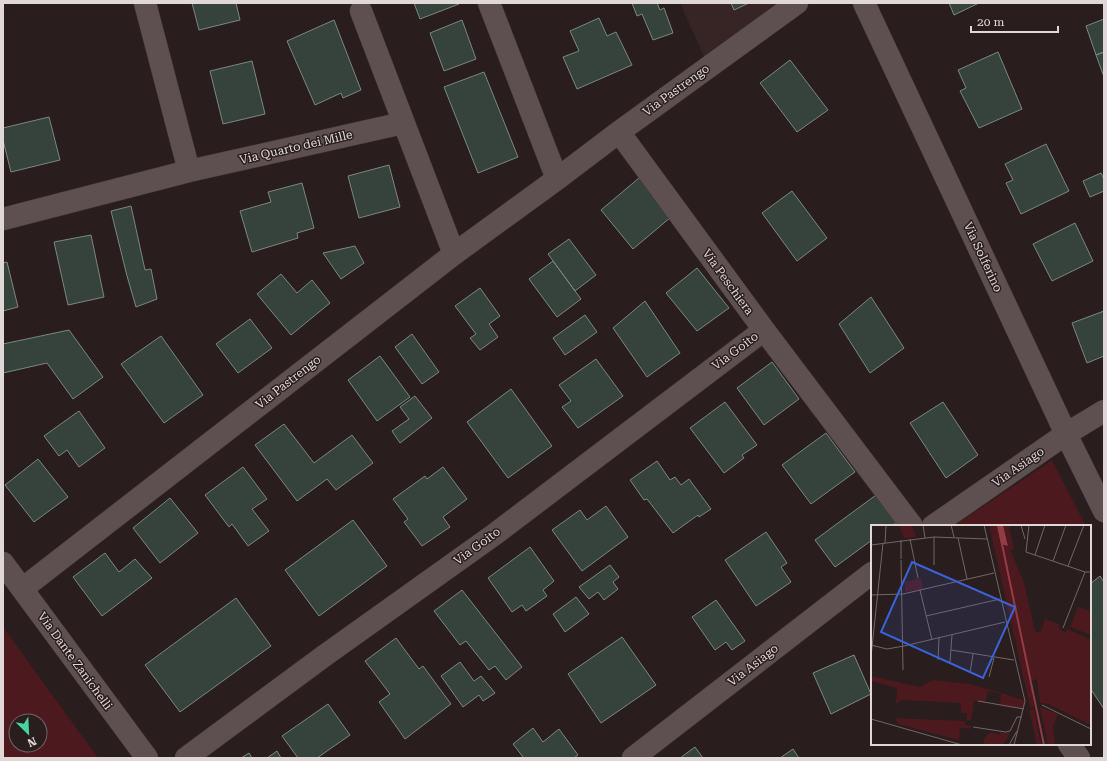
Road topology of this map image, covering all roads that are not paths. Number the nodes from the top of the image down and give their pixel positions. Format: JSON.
{"nodes":[{"id":1,"x":145,"y":3,"type":"edge"},
{"id":2,"x":489,"y":3,"type":"edge"},
{"id":3,"x":797,"y":3,"type":"edge"},
{"id":4,"x":864,"y":3,"type":"edge"},
{"id":5,"x":361,"y":11,"type":"dead end"},
{"id":6,"x":402,"y":123,"type":"junction"},
{"id":7,"x":619,"y":132,"type":"junction"},
{"id":8,"x":189,"y":172,"type":"junction"},
{"id":9,"x":557,"y":179,"type":"junction"},
{"id":10,"x":3,"y":219,"type":"edge"},
{"id":11,"x":454,"y":254,"type":"junction"},
{"id":12,"x":764,"y":330,"type":"junction"},
{"id":13,"x":1104,"y":412,"type":"edge"},
{"id":14,"x":1066,"y":434,"type":"junction"},
{"id":15,"x":1104,"y":511,"type":"edge"},
{"id":16,"x":911,"y":525,"type":"edge"},
{"id":17,"x":934,"y":525,"type":"edge"},
{"id":18,"x":3,"y":563,"type":"edge"},
{"id":19,"x":871,"y":574,"type":"edge"},
{"id":20,"x":22,"y":589,"type":"junction"},
{"id":21,"x":1070,"y":745,"type":"edge"},
{"id":22,"x":147,"y":758,"type":"edge"},
{"id":23,"x":186,"y":758,"type":"edge"},
{"id":24,"x":634,"y":758,"type":"edge"},
{"id":25,"x":1079,"y":758,"type":"edge"}],
"edges":[{"from":1,"to":8,"type":"street"},
{"from":2,"to":9,"type":"street"},
{"from":3,"to":7,"type":"street","name":"Via Pastrengo"},
{"from":4,"to":14,"type":"street","name":"Via Solferino"},
{"from":5,"to":6,"type":"street"},
{"from":6,"to":8,"type":"street","name":"Via Quarto dei Mille"},
{"from":6,"to":11,"type":"street"},
{"from":7,"to":9,"type":"street","name":"Via Pastrengo"},
{"from":7,"to":12,"type":"street","name":"Via Peschiera"},
{"from":8,"to":10,"type":"street","name":"Via Quarto dei Mille"},
{"from":9,"to":11,"type":"street","name":"Via Pastrengo"},
{"from":11,"to":20,"type":"street","name":"Via Pastrengo"},
{"from":12,"to":16,"type":"street","name":"Via Peschiera"},
{"from":12,"to":23,"type":"street","name":"Via Goito"},
{"from":13,"to":14,"type":"street","name":"Via Asiago"},
{"from":14,"to":15,"type":"street","name":"Via Solferino"},
{"from":14,"to":17,"type":"street","name":"Via Asiago"},
{"from":18,"to":20,"type":"street","name":"Via Dante Zanichelli"},
{"from":19,"to":24,"type":"street","name":"Via Asiago"},
{"from":20,"to":22,"type":"street","name":"Via Dante Zanichelli"},
{"from":21,"to":25,"type":"street"}]}
